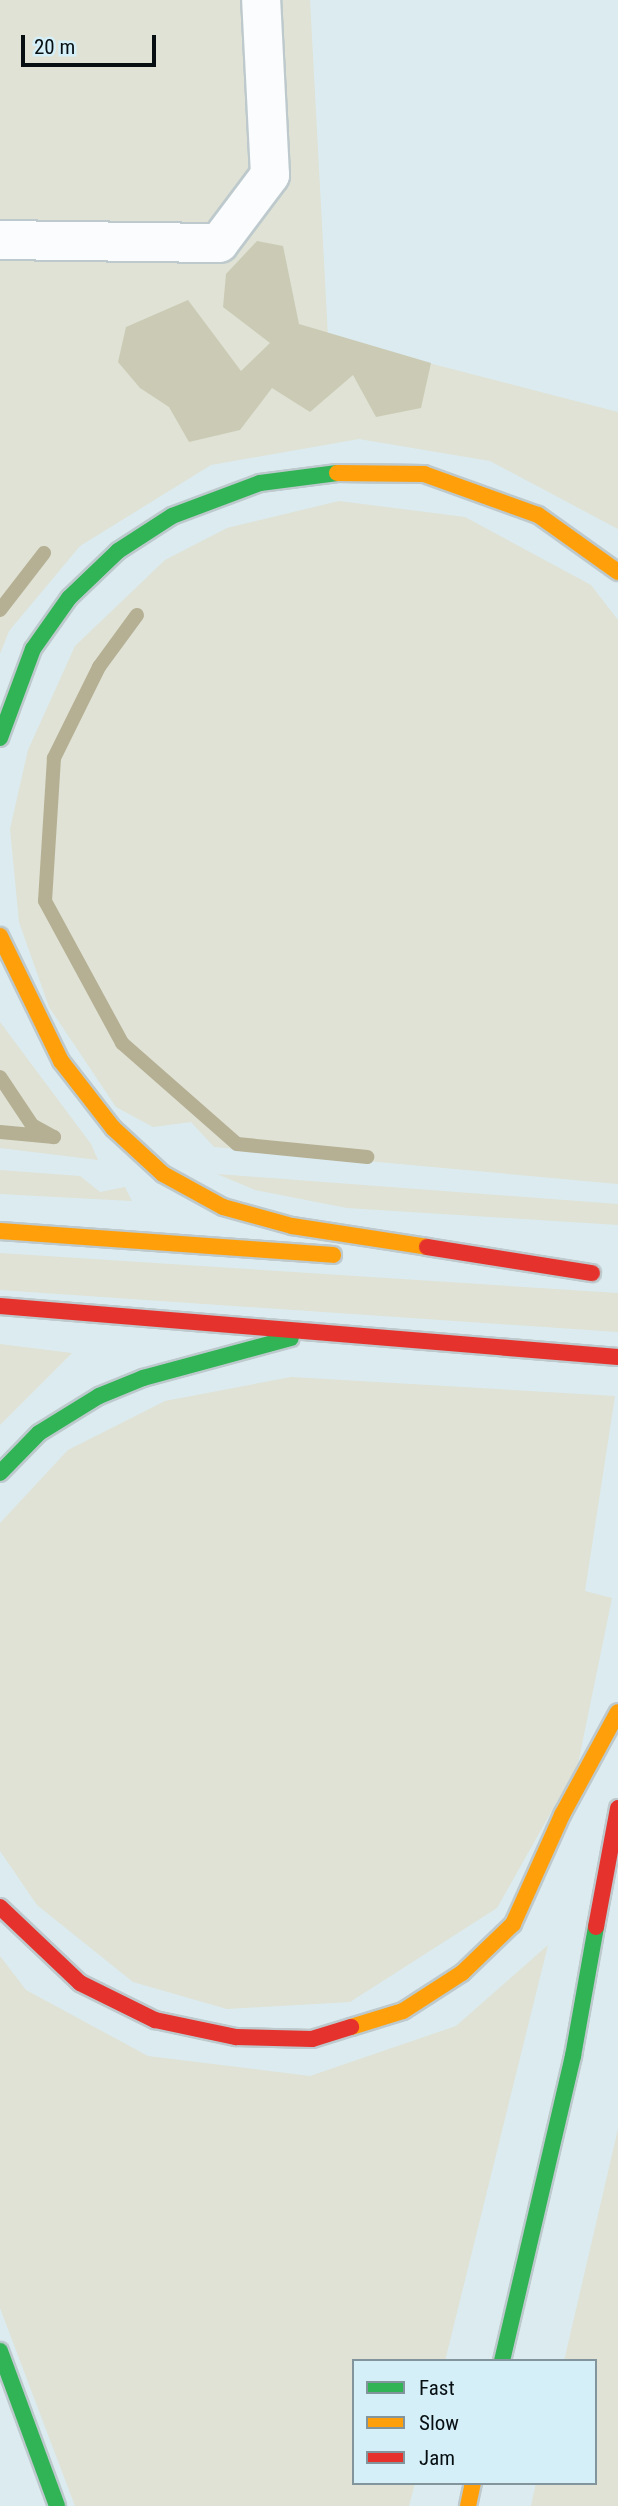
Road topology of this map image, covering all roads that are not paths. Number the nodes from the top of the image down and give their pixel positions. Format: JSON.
{"nodes":[{"id":1,"x":261,"y":0,"type":"edge"},
{"id":2,"x":0,"y":240,"type":"edge"},
{"id":3,"x":618,"y":572,"type":"edge"},
{"id":4,"x":0,"y":738,"type":"edge"},
{"id":5,"x":0,"y":936,"type":"edge"},
{"id":6,"x":0,"y":1231,"type":"edge"},
{"id":7,"x":0,"y":1306,"type":"edge"},
{"id":8,"x":316,"y":1330,"type":"junction"},
{"id":9,"x":618,"y":1357,"type":"edge"},
{"id":10,"x":0,"y":1473,"type":"edge"},
{"id":11,"x":618,"y":1712,"type":"edge"},
{"id":12,"x":618,"y":1808,"type":"edge"},
{"id":13,"x":0,"y":1907,"type":"edge"},
{"id":14,"x":0,"y":2351,"type":"edge"},
{"id":15,"x":502,"y":2359,"type":"edge"},
{"id":16,"x":473,"y":2485,"type":"edge"},
{"id":17,"x":57,"y":2506,"type":"edge"},
{"id":18,"x":468,"y":2506,"type":"edge"}],
"edges":[{"from":1,"to":2,"type":"street"},
{"from":3,"to":4,"type":"highway"},
{"from":5,"to":6,"type":"highway"},
{"from":7,"to":8,"type":"highway"},
{"from":8,"to":9,"type":"highway"},
{"from":8,"to":10,"type":"highway"},
{"from":11,"to":13,"type":"highway"},
{"from":12,"to":15,"type":"highway"},
{"from":14,"to":17,"type":"highway"},
{"from":16,"to":18,"type":"highway"}]}
